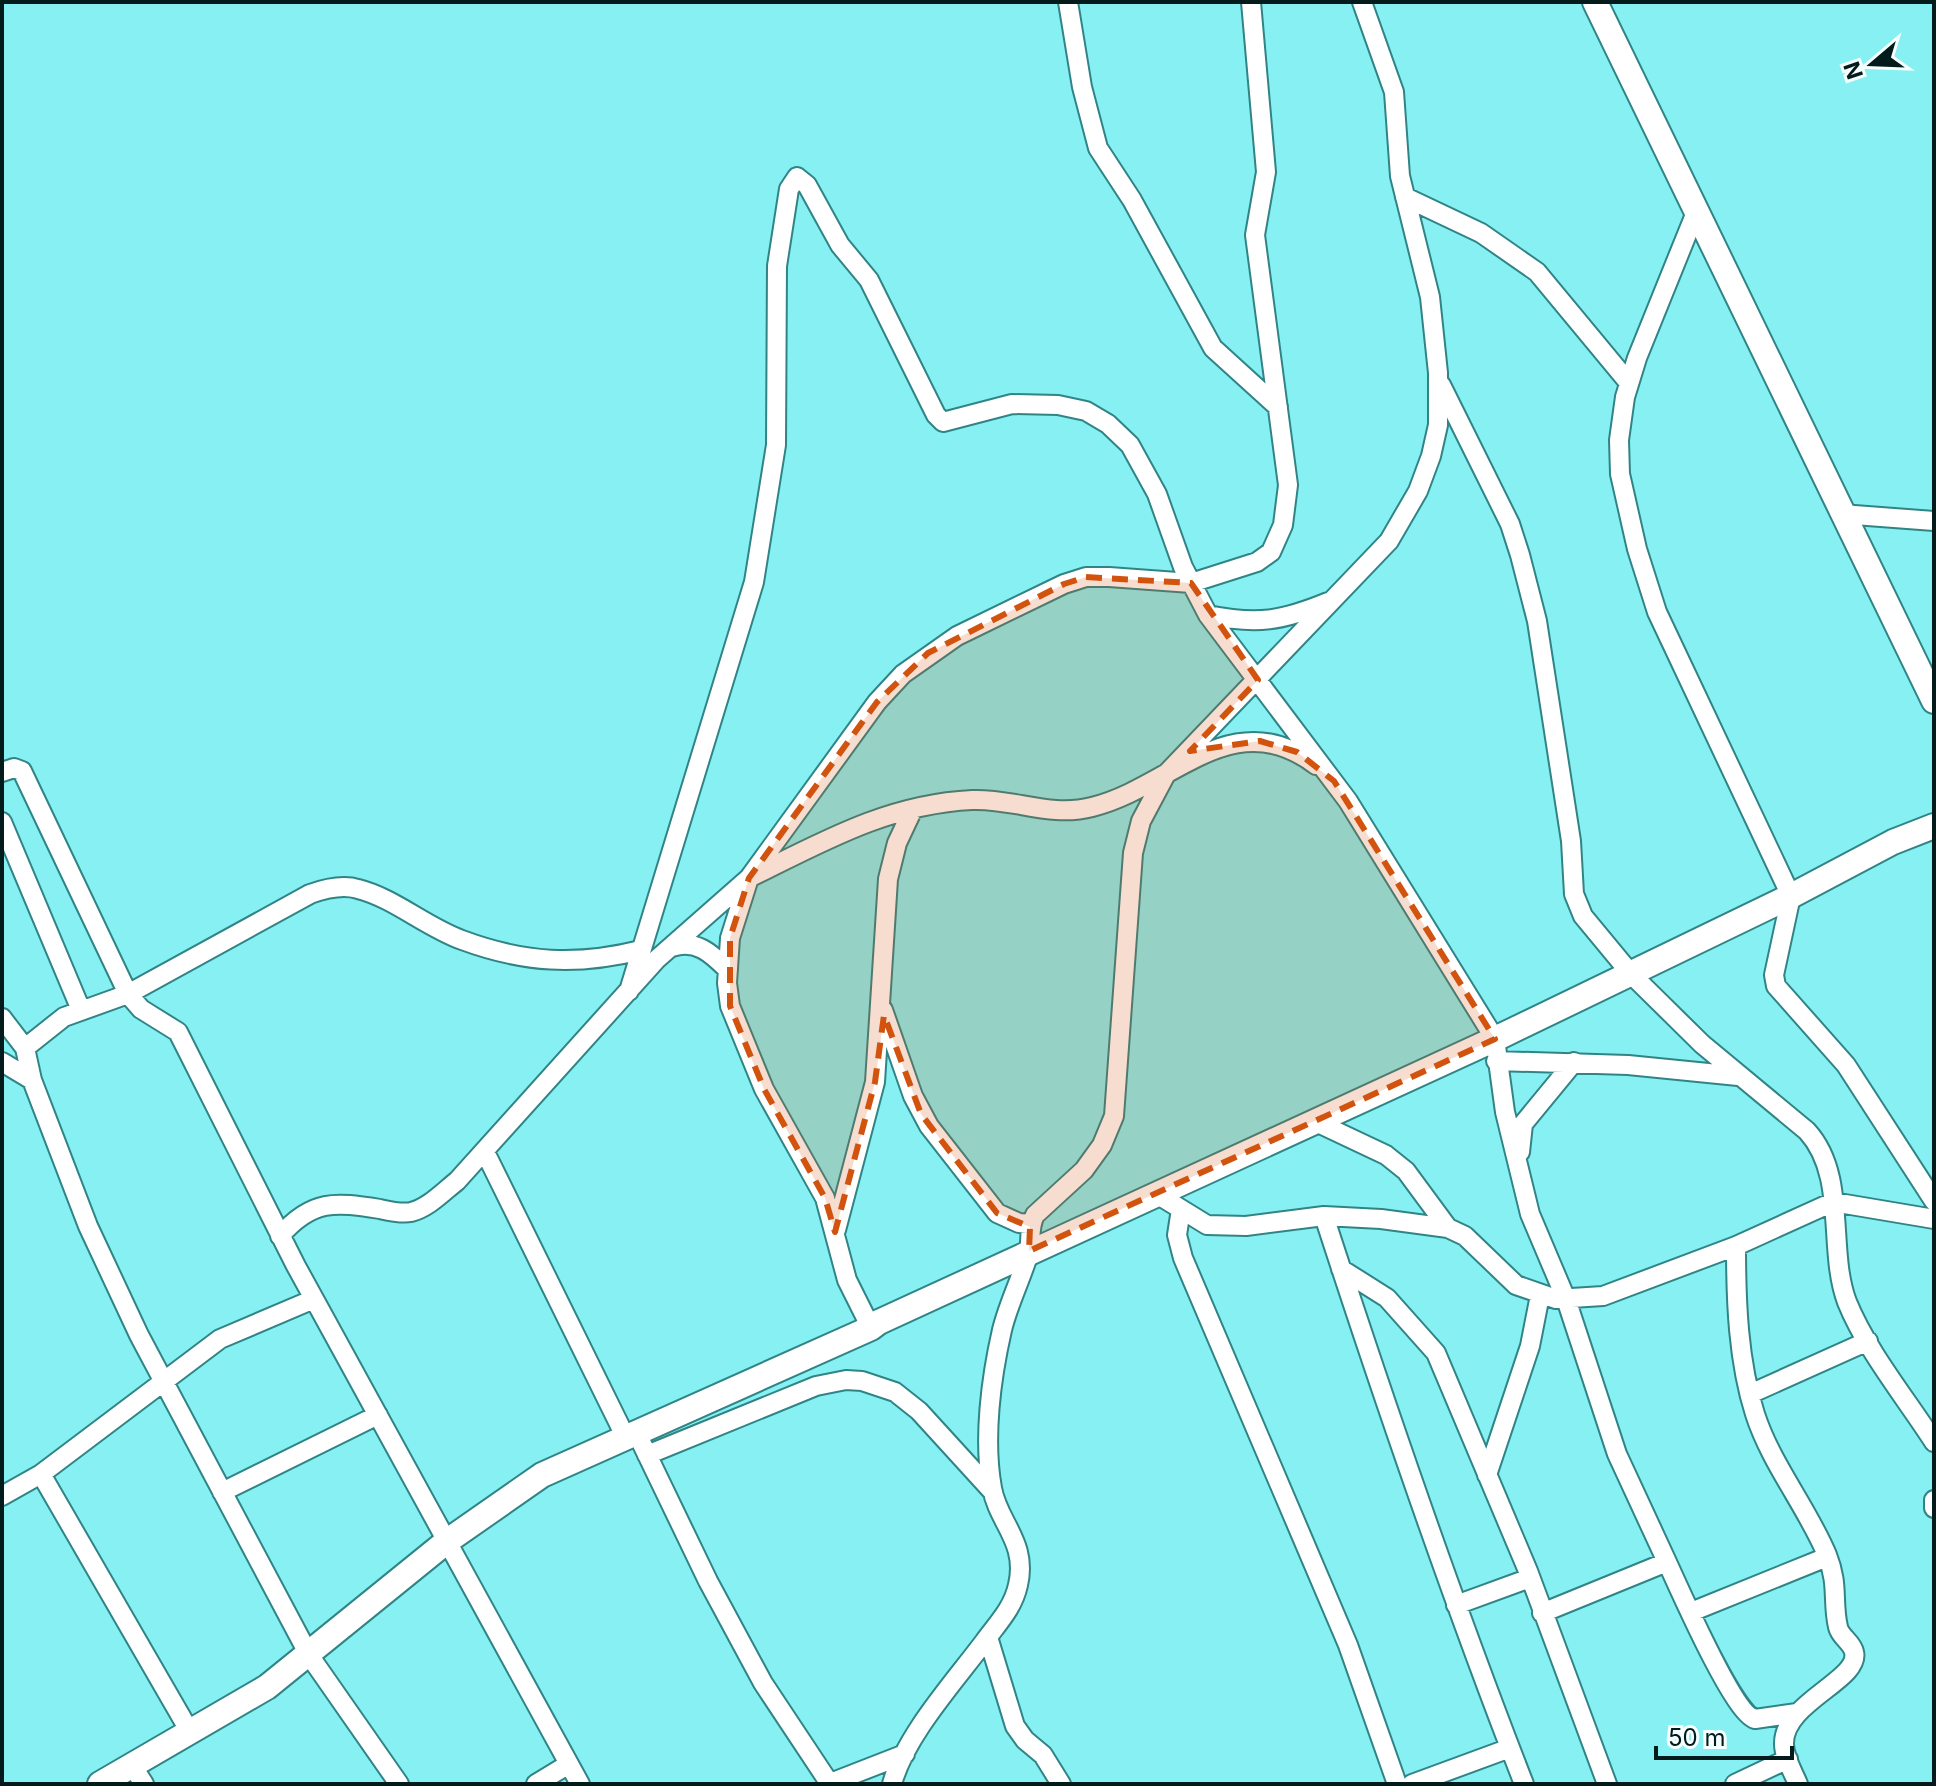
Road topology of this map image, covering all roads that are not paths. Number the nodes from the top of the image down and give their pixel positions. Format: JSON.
{"nodes":[{"id":1,"x":1068,"y":2,"type":"edge"},
{"id":2,"x":1251,"y":2,"type":"edge"},
{"id":3,"x":1362,"y":2,"type":"edge"},
{"id":4,"x":1595,"y":2,"type":"edge"},
{"id":5,"x":1405,"y":197,"type":"junction"},
{"id":6,"x":1696,"y":212,"type":"junction"},
{"id":7,"x":1438,"y":380,"type":"junction"},
{"id":8,"x":1629,"y":383,"type":"junction"},
{"id":9,"x":1278,"y":407,"type":"junction"},
{"id":10,"x":1841,"y":514,"type":"junction"},
{"id":11,"x":1934,"y":521,"type":"edge"},
{"id":12,"x":1191,"y":583,"type":"junction"},
{"id":13,"x":1335,"y":600,"type":"junction"},
{"id":14,"x":1208,"y":615,"type":"junction"},
{"id":15,"x":1258,"y":680,"type":"junction"},
{"id":16,"x":1934,"y":701,"type":"edge"},
{"id":17,"x":2,"y":772,"type":"edge"},
{"id":18,"x":1166,"y":774,"type":"junction"},
{"id":19,"x":1334,"y":781,"type":"junction"},
{"id":20,"x":913,"y":809,"type":"junction"},
{"id":21,"x":2,"y":822,"type":"edge"},
{"id":22,"x":1934,"y":826,"type":"edge"},
{"id":23,"x":749,"y":878,"type":"junction"},
{"id":24,"x":1791,"y":896,"type":"junction"},
{"id":25,"x":671,"y":947,"type":"junction"},
{"id":26,"x":641,"y":950,"type":"junction"},
{"id":27,"x":728,"y":970,"type":"junction"},
{"id":28,"x":1631,"y":974,"type":"junction"},
{"id":29,"x":629,"y":991,"type":"junction"},
{"id":30,"x":128,"y":994,"type":"junction"},
{"id":31,"x":879,"y":1000,"type":"junction"},
{"id":32,"x":81,"y":1010,"type":"junction"},
{"id":33,"x":2,"y":1018,"type":"edge"},
{"id":34,"x":25,"y":1048,"type":"junction"},
{"id":35,"x":1495,"y":1050,"type":"junction"},
{"id":36,"x":2,"y":1062,"type":"edge"},
{"id":37,"x":1574,"y":1062,"type":"junction"},
{"id":38,"x":1738,"y":1076,"type":"junction"},
{"id":39,"x":32,"y":1080,"type":"junction"},
{"id":40,"x":1314,"y":1121,"type":"junction"},
{"id":41,"x":485,"y":1152,"type":"junction"},
{"id":42,"x":1522,"y":1183,"type":"junction"},
{"id":43,"x":1155,"y":1193,"type":"junction"},
{"id":44,"x":1934,"y":1201,"type":"edge"},
{"id":45,"x":1833,"y":1202,"type":"junction"},
{"id":46,"x":1181,"y":1209,"type":"junction"},
{"id":47,"x":1324,"y":1216,"type":"junction"},
{"id":48,"x":1934,"y":1219,"type":"edge"},
{"id":49,"x":1031,"y":1224,"type":"junction"},
{"id":50,"x":1448,"y":1228,"type":"junction"},
{"id":51,"x":835,"y":1232,"type":"junction"},
{"id":52,"x":280,"y":1236,"type":"junction"},
{"id":53,"x":1736,"y":1246,"type":"junction"},
{"id":54,"x":1029,"y":1251,"type":"junction"},
{"id":55,"x":1341,"y":1269,"type":"junction"},
{"id":56,"x":1540,"y":1295,"type":"junction"},
{"id":57,"x":314,"y":1299,"type":"junction"},
{"id":58,"x":1566,"y":1299,"type":"junction"},
{"id":59,"x":871,"y":1328,"type":"junction"},
{"id":60,"x":1868,"y":1341,"type":"junction"},
{"id":61,"x":164,"y":1381,"type":"junction"},
{"id":62,"x":1750,"y":1394,"type":"junction"},
{"id":63,"x":378,"y":1415,"type":"junction"},
{"id":64,"x":630,"y":1434,"type":"junction"},
{"id":65,"x":1934,"y":1442,"type":"edge"},
{"id":66,"x":647,"y":1455,"type":"junction"},
{"id":67,"x":41,"y":1474,"type":"junction"},
{"id":68,"x":1487,"y":1475,"type":"junction"},
{"id":69,"x":992,"y":1491,"type":"junction"},
{"id":70,"x":222,"y":1492,"type":"junction"},
{"id":71,"x":2,"y":1496,"type":"edge"},
{"id":72,"x":1934,"y":1500,"type":"edge"},
{"id":73,"x":1934,"y":1508,"type":"edge"},
{"id":74,"x":446,"y":1542,"type":"junction"},
{"id":75,"x":1827,"y":1557,"type":"junction"},
{"id":76,"x":1667,"y":1562,"type":"junction"},
{"id":77,"x":1530,"y":1578,"type":"junction"},
{"id":78,"x":1456,"y":1605,"type":"junction"},
{"id":79,"x":1691,"y":1612,"type":"junction"},
{"id":80,"x":1542,"y":1613,"type":"junction"},
{"id":81,"x":988,"y":1637,"type":"junction"},
{"id":82,"x":309,"y":1655,"type":"junction"},
{"id":83,"x":1797,"y":1713,"type":"junction"},
{"id":84,"x":190,"y":1732,"type":"junction"},
{"id":85,"x":1510,"y":1748,"type":"junction"},
{"id":86,"x":905,"y":1754,"type":"junction"},
{"id":87,"x":1788,"y":1759,"type":"junction"},
{"id":88,"x":569,"y":1764,"type":"junction"},
{"id":89,"x":138,"y":1776,"type":"edge"},
{"id":90,"x":100,"y":1784,"type":"edge"},
{"id":91,"x":399,"y":1784,"type":"edge"},
{"id":92,"x":536,"y":1784,"type":"edge"},
{"id":93,"x":580,"y":1784,"type":"edge"},
{"id":94,"x":829,"y":1784,"type":"edge"},
{"id":95,"x":892,"y":1784,"type":"edge"},
{"id":96,"x":1061,"y":1784,"type":"edge"},
{"id":97,"x":1397,"y":1784,"type":"edge"},
{"id":98,"x":1412,"y":1784,"type":"edge"},
{"id":99,"x":1524,"y":1784,"type":"edge"},
{"id":100,"x":1607,"y":1784,"type":"edge"},
{"id":101,"x":1735,"y":1784,"type":"edge"},
{"id":102,"x":1798,"y":1784,"type":"edge"}],
"edges":[{"from":1,"to":9,"type":"street"},
{"from":2,"to":9,"type":"street"},
{"from":3,"to":5,"type":"street"},
{"from":4,"to":6,"type":"street"},
{"from":5,"to":7,"type":"street"},
{"from":5,"to":8,"type":"street"},
{"from":6,"to":8,"type":"street"},
{"from":6,"to":10,"type":"street"},
{"from":7,"to":13,"type":"street"},
{"from":7,"to":28,"type":"street"},
{"from":8,"to":24,"type":"street"},
{"from":9,"to":12,"type":"street"},
{"from":10,"to":11,"type":"street"},
{"from":10,"to":16,"type":"street"},
{"from":12,"to":14,"type":"street"},
{"from":12,"to":23,"type":"street"},
{"from":12,"to":26,"type":"street"},
{"from":13,"to":14,"type":"street"},
{"from":13,"to":15,"type":"street"},
{"from":14,"to":15,"type":"street"},
{"from":15,"to":18,"type":"street"},
{"from":15,"to":19,"type":"street"},
{"from":17,"to":30,"type":"street"},
{"from":18,"to":19,"type":"street"},
{"from":18,"to":20,"type":"street"},
{"from":18,"to":49,"type":"street"},
{"from":19,"to":35,"type":"street"},
{"from":20,"to":23,"type":"street"},
{"from":20,"to":31,"type":"street"},
{"from":21,"to":32,"type":"street"},
{"from":22,"to":24,"type":"street"},
{"from":23,"to":25,"type":"street"},
{"from":23,"to":27,"type":"street"},
{"from":24,"to":28,"type":"street"},
{"from":24,"to":44,"type":"street"},
{"from":25,"to":27,"type":"street"},
{"from":25,"to":29,"type":"street"},
{"from":26,"to":29,"type":"street"},
{"from":26,"to":30,"type":"street"},
{"from":27,"to":51,"type":"street"},
{"from":28,"to":35,"type":"street"},
{"from":28,"to":38,"type":"street"},
{"from":29,"to":41,"type":"street"},
{"from":30,"to":32,"type":"street"},
{"from":30,"to":52,"type":"street"},
{"from":31,"to":49,"type":"street"},
{"from":31,"to":51,"type":"street"},
{"from":32,"to":34,"type":"street"},
{"from":33,"to":34,"type":"street"},
{"from":34,"to":39,"type":"street"},
{"from":35,"to":37,"type":"street"},
{"from":35,"to":40,"type":"street"},
{"from":35,"to":42,"type":"street"},
{"from":36,"to":39,"type":"street"},
{"from":37,"to":38,"type":"street"},
{"from":37,"to":42,"type":"street"},
{"from":38,"to":45,"type":"street"},
{"from":39,"to":61,"type":"street"},
{"from":40,"to":43,"type":"street"},
{"from":40,"to":50,"type":"street"},
{"from":41,"to":52,"type":"street"},
{"from":41,"to":64,"type":"street"},
{"from":42,"to":58,"type":"street"},
{"from":43,"to":46,"type":"street"},
{"from":43,"to":54,"type":"street"},
{"from":45,"to":48,"type":"street"},
{"from":45,"to":53,"type":"street"},
{"from":45,"to":60,"type":"street"},
{"from":46,"to":47,"type":"street"},
{"from":46,"to":97,"type":"street"},
{"from":47,"to":50,"type":"street"},
{"from":47,"to":55,"type":"street"},
{"from":49,"to":54,"type":"street"},
{"from":50,"to":56,"type":"street"},
{"from":51,"to":59,"type":"street"},
{"from":52,"to":57,"type":"street"},
{"from":53,"to":58,"type":"street"},
{"from":53,"to":62,"type":"street"},
{"from":54,"to":59,"type":"street"},
{"from":54,"to":69,"type":"street"},
{"from":55,"to":68,"type":"street"},
{"from":55,"to":78,"type":"street"},
{"from":56,"to":58,"type":"street"},
{"from":56,"to":68,"type":"street"},
{"from":57,"to":61,"type":"street"},
{"from":57,"to":63,"type":"street"},
{"from":58,"to":76,"type":"street"},
{"from":59,"to":64,"type":"street"},
{"from":60,"to":62,"type":"street"},
{"from":60,"to":65,"type":"street"},
{"from":61,"to":67,"type":"street"},
{"from":61,"to":70,"type":"street"},
{"from":62,"to":75,"type":"street"},
{"from":63,"to":70,"type":"street"},
{"from":63,"to":74,"type":"street"},
{"from":64,"to":66,"type":"street"},
{"from":64,"to":74,"type":"street"},
{"from":66,"to":69,"type":"street"},
{"from":66,"to":94,"type":"street"},
{"from":67,"to":71,"type":"street"},
{"from":67,"to":84,"type":"street"},
{"from":68,"to":77,"type":"street"},
{"from":69,"to":81,"type":"street"},
{"from":70,"to":82,"type":"street"},
{"from":72,"to":73,"type":"street"},
{"from":74,"to":82,"type":"street"},
{"from":74,"to":88,"type":"street"},
{"from":75,"to":79,"type":"street"},
{"from":75,"to":83,"type":"street"},
{"from":76,"to":79,"type":"street"},
{"from":76,"to":80,"type":"street"},
{"from":77,"to":78,"type":"street"},
{"from":77,"to":80,"type":"street"},
{"from":78,"to":85,"type":"street"},
{"from":79,"to":83,"type":"street"},
{"from":80,"to":100,"type":"street"},
{"from":81,"to":86,"type":"street"},
{"from":81,"to":96,"type":"street"},
{"from":82,"to":84,"type":"street"},
{"from":82,"to":91,"type":"street"},
{"from":83,"to":87,"type":"street"},
{"from":84,"to":89,"type":"street"},
{"from":85,"to":98,"type":"street"},
{"from":85,"to":99,"type":"street"},
{"from":86,"to":94,"type":"street"},
{"from":86,"to":95,"type":"street"},
{"from":87,"to":101,"type":"street"},
{"from":87,"to":102,"type":"street"},
{"from":88,"to":92,"type":"street"},
{"from":88,"to":93,"type":"street"},
{"from":89,"to":90,"type":"street"}]}
